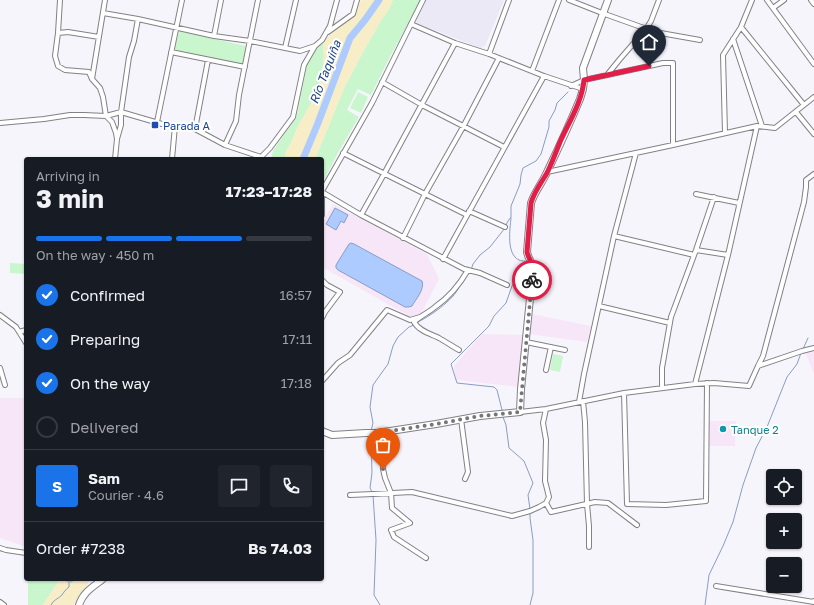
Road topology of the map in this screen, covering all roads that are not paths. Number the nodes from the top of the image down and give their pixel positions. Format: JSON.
{"nodes":[{"id":1,"x":60,"y":0,"type":"edge"},
{"id":2,"x":105,"y":0,"type":"edge"},
{"id":3,"x":182,"y":0,"type":"edge"},
{"id":4,"x":221,"y":0,"type":"edge"},
{"id":5,"x":258,"y":0,"type":"edge"},
{"id":6,"x":296,"y":0,"type":"edge"},
{"id":7,"x":337,"y":0,"type":"edge"},
{"id":8,"x":357,"y":0,"type":"edge"},
{"id":9,"x":423,"y":0,"type":"edge"},
{"id":10,"x":509,"y":0,"type":"edge"},
{"id":11,"x":560,"y":0,"type":"edge"},
{"id":12,"x":569,"y":0,"type":"edge"},
{"id":13,"x":608,"y":0,"type":"edge"},
{"id":14,"x":659,"y":0,"type":"edge"},
{"id":15,"x":752,"y":0,"type":"edge"},
{"id":16,"x":766,"y":0,"type":"edge"},
{"id":17,"x":784,"y":0,"type":"edge"},
{"id":18,"x":811,"y":0,"type":"edge"},
{"id":19,"x":814,"y":4,"type":"edge"},
{"id":20,"x":773,"y":8,"type":"junction"},
{"id":21,"x":103,"y":13,"type":"junction"},
{"id":22,"x":602,"y":14,"type":"junction"},
{"id":23,"x":138,"y":19,"type":"junction"},
{"id":24,"x":410,"y":24,"type":"junction"},
{"id":25,"x":176,"y":27,"type":"junction"},
{"id":26,"x":741,"y":27,"type":"junction"},
{"id":27,"x":646,"y":29,"type":"junction"},
{"id":28,"x":58,"y":32,"type":"junction"},
{"id":29,"x":325,"y":34,"type":"junction"},
{"id":30,"x":214,"y":36,"type":"junction"},
{"id":31,"x":99,"y":37,"type":"junction"},
{"id":32,"x":733,"y":39,"type":"junction"},
{"id":33,"x":700,"y":40,"type":"dead end"},
{"id":34,"x":250,"y":41,"type":"junction"},
{"id":35,"x":456,"y":43,"type":"junction"},
{"id":36,"x":315,"y":46,"type":"junction"},
{"id":37,"x":285,"y":48,"type":"junction"},
{"id":38,"x":171,"y":52,"type":"junction"},
{"id":39,"x":489,"y":54,"type":"junction"},
{"id":40,"x":499,"y":58,"type":"junction"},
{"id":41,"x":208,"y":60,"type":"junction"},
{"id":42,"x":814,"y":64,"type":"edge"},
{"id":43,"x":245,"y":67,"type":"junction"},
{"id":44,"x":532,"y":71,"type":"junction"},
{"id":45,"x":607,"y":75,"type":"junction"},
{"id":46,"x":544,"y":76,"type":"junction"},
{"id":47,"x":92,"y":79,"type":"junction"},
{"id":48,"x":584,"y":80,"type":"junction"},
{"id":49,"x":382,"y":82,"type":"junction"},
{"id":50,"x":571,"y":86,"type":"junction"},
{"id":51,"x":583,"y":89,"type":"junction"},
{"id":52,"x":814,"y":97,"type":"edge"},
{"id":53,"x":804,"y":104,"type":"junction"},
{"id":54,"x":422,"y":105,"type":"junction"},
{"id":55,"x":121,"y":112,"type":"junction"},
{"id":56,"x":796,"y":112,"type":"junction"},
{"id":57,"x":106,"y":116,"type":"junction"},
{"id":58,"x":157,"y":122,"type":"junction"},
{"id":59,"x":0,"y":123,"type":"edge"},
{"id":60,"x":175,"y":126,"type":"junction"},
{"id":61,"x":759,"y":126,"type":"junction"},
{"id":62,"x":463,"y":127,"type":"junction"},
{"id":63,"x":195,"y":130,"type":"junction"},
{"id":64,"x":725,"y":133,"type":"junction"},
{"id":65,"x":814,"y":134,"type":"edge"},
{"id":66,"x":117,"y":139,"type":"junction"},
{"id":67,"x":224,"y":145,"type":"junction"},
{"id":68,"x":673,"y":145,"type":"junction"},
{"id":69,"x":504,"y":147,"type":"junction"},
{"id":70,"x":343,"y":153,"type":"junction"},
{"id":71,"x":636,"y":153,"type":"junction"},
{"id":72,"x":115,"y":157,"type":"edge"},
{"id":73,"x":172,"y":157,"type":"edge"},
{"id":74,"x":257,"y":157,"type":"edge"},
{"id":75,"x":261,"y":157,"type":"edge"},
{"id":76,"x":547,"y":172,"type":"junction"},
{"id":77,"x":384,"y":174,"type":"junction"},
{"id":78,"x":814,"y":174,"type":"edge"},
{"id":79,"x":324,"y":187,"type":"edge"},
{"id":80,"x":324,"y":192,"type":"edge"},
{"id":81,"x":425,"y":194,"type":"junction"},
{"id":82,"x":696,"y":194,"type":"dead end"},
{"id":83,"x":714,"y":197,"type":"junction"},
{"id":84,"x":740,"y":203,"type":"junction"},
{"id":85,"x":468,"y":213,"type":"junction"},
{"id":86,"x":361,"y":215,"type":"junction"},
{"id":87,"x":505,"y":227,"type":"dead end"},
{"id":88,"x":614,"y":236,"type":"junction"},
{"id":89,"x":403,"y":238,"type":"junction"},
{"id":90,"x":696,"y":250,"type":"junction"},
{"id":91,"x":694,"y":255,"type":"junction"},
{"id":92,"x":728,"y":255,"type":"junction"},
{"id":93,"x":443,"y":259,"type":"junction"},
{"id":94,"x":468,"y":270,"type":"junction"},
{"id":95,"x":324,"y":282,"type":"edge"},
{"id":96,"x":507,"y":285,"type":"dead end"},
{"id":97,"x":599,"y":306,"type":"junction"},
{"id":98,"x":324,"y":314,"type":"edge"},
{"id":99,"x":0,"y":315,"type":"edge"},
{"id":100,"x":420,"y":316,"type":"junction"},
{"id":101,"x":670,"y":323,"type":"junction"},
{"id":102,"x":24,"y":331,"type":"edge"},
{"id":103,"x":19,"y":332,"type":"junction"},
{"id":104,"x":24,"y":340,"type":"edge"},
{"id":105,"x":526,"y":342,"type":"junction"},
{"id":106,"x":551,"y":347,"type":"junction"},
{"id":107,"x":814,"y":348,"type":"edge"},
{"id":108,"x":459,"y":350,"type":"dead end"},
{"id":109,"x":565,"y":350,"type":"dead end"},
{"id":110,"x":758,"y":366,"type":"junction"},
{"id":111,"x":0,"y":368,"type":"edge"},
{"id":112,"x":546,"y":370,"type":"dead end"},
{"id":113,"x":324,"y":379,"type":"edge"},
{"id":114,"x":707,"y":383,"type":"junction"},
{"id":115,"x":695,"y":384,"type":"junction"},
{"id":116,"x":5,"y":385,"type":"dead end"},
{"id":117,"x":662,"y":388,"type":"junction"},
{"id":118,"x":624,"y":393,"type":"junction"},
{"id":119,"x":581,"y":402,"type":"junction"},
{"id":120,"x":546,"y":409,"type":"junction"},
{"id":121,"x":520,"y":412,"type":"junction"},
{"id":122,"x":461,"y":419,"type":"junction"},
{"id":123,"x":324,"y":432,"type":"edge"},
{"id":124,"x":377,"y":433,"type":"junction"},
{"id":125,"x":465,"y":479,"type":"dead end"},
{"id":126,"x":391,"y":493,"type":"junction"},
{"id":127,"x":350,"y":495,"type":"dead end"},
{"id":128,"x":546,"y":503,"type":"junction"},
{"id":129,"x":587,"y":504,"type":"junction"},
{"id":130,"x":637,"y":525,"type":"dead end"},
{"id":131,"x":0,"y":548,"type":"edge"},
{"id":132,"x":589,"y":548,"type":"dead end"},
{"id":133,"x":24,"y":553,"type":"edge"},
{"id":134,"x":426,"y":558,"type":"dead end"},
{"id":135,"x":100,"y":581,"type":"edge"},
{"id":136,"x":716,"y":586,"type":"dead end"},
{"id":137,"x":814,"y":601,"type":"edge"},
{"id":138,"x":0,"y":602,"type":"edge"},
{"id":139,"x":4,"y":605,"type":"edge"},
{"id":140,"x":79,"y":605,"type":"edge"}],
"edges":[{"from":1,"to":28,"type":"street"},
{"from":2,"to":21,"type":"street"},
{"from":3,"to":25,"type":"street"},
{"from":4,"to":30,"type":"street"},
{"from":5,"to":34,"type":"street"},
{"from":6,"to":37,"type":"street"},
{"from":7,"to":29,"type":"street"},
{"from":8,"to":29,"type":"street"},
{"from":9,"to":24,"type":"street"},
{"from":10,"to":39,"type":"street"},
{"from":11,"to":44,"type":"street"},
{"from":12,"to":22,"type":"street"},
{"from":13,"to":22,"type":"street"},
{"from":14,"to":27,"type":"street"},
{"from":15,"to":26,"type":"street"},
{"from":16,"to":20,"type":"street"},
{"from":17,"to":20,"type":"street"},
{"from":18,"to":19,"type":"street"},
{"from":20,"to":42,"type":"street"},
{"from":21,"to":23,"type":"street"},
{"from":21,"to":31,"type":"street"},
{"from":22,"to":27,"type":"street"},
{"from":22,"to":48,"type":"street"},
{"from":23,"to":25,"type":"street"},
{"from":23,"to":55,"type":"street"},
{"from":24,"to":35,"type":"street"},
{"from":24,"to":49,"type":"street"},
{"from":25,"to":30,"type":"street"},
{"from":25,"to":38,"type":"street"},
{"from":26,"to":32,"type":"street"},
{"from":26,"to":53,"type":"street"},
{"from":27,"to":33,"type":"street"},
{"from":27,"to":45,"type":"street"},
{"from":28,"to":31,"type":"street"},
{"from":28,"to":47,"type":"street"},
{"from":29,"to":36,"type":"street"},
{"from":30,"to":34,"type":"street"},
{"from":31,"to":47,"type":"street"},
{"from":32,"to":61,"type":"street"},
{"from":32,"to":64,"type":"street"},
{"from":34,"to":37,"type":"street"},
{"from":34,"to":43,"type":"street"},
{"from":35,"to":39,"type":"street"},
{"from":35,"to":54,"type":"street"},
{"from":36,"to":37,"type":"street"},
{"from":36,"to":75,"type":"street"},
{"from":38,"to":41,"type":"street"},
{"from":38,"to":58,"type":"street"},
{"from":39,"to":40,"type":"street"},
{"from":40,"to":44,"type":"street"},
{"from":40,"to":62,"type":"street"},
{"from":41,"to":43,"type":"street"},
{"from":41,"to":63,"type":"street"},
{"from":43,"to":67,"type":"street"},
{"from":44,"to":46,"type":"street"},
{"from":45,"to":48,"type":"street"},
{"from":45,"to":68,"type":"street"},
{"from":46,"to":50,"type":"street"},
{"from":46,"to":69,"type":"street"},
{"from":47,"to":57,"type":"street"},
{"from":48,"to":50,"type":"street"},
{"from":48,"to":51,"type":"street"},
{"from":49,"to":54,"type":"street"},
{"from":49,"to":70,"type":"street"},
{"from":50,"to":51,"type":"street"},
{"from":51,"to":76,"type":"street"},
{"from":52,"to":53,"type":"street"},
{"from":53,"to":56,"type":"street"},
{"from":54,"to":62,"type":"street"},
{"from":54,"to":77,"type":"street"},
{"from":55,"to":57,"type":"street"},
{"from":55,"to":58,"type":"street"},
{"from":55,"to":66,"type":"street"},
{"from":56,"to":61,"type":"street"},
{"from":56,"to":65,"type":"street"},
{"from":57,"to":59,"type":"street"},
{"from":57,"to":66,"type":"street"},
{"from":58,"to":60,"type":"street"},
{"from":60,"to":63,"type":"street"},
{"from":60,"to":73,"type":"street"},
{"from":61,"to":64,"type":"street"},
{"from":61,"to":84,"type":"street"},
{"from":62,"to":69,"type":"street"},
{"from":62,"to":81,"type":"street"},
{"from":63,"to":67,"type":"street"},
{"from":64,"to":68,"type":"street"},
{"from":66,"to":72,"type":"street"},
{"from":67,"to":74,"type":"street"},
{"from":68,"to":71,"type":"street"},
{"from":69,"to":85,"type":"street"},
{"from":70,"to":77,"type":"street"},
{"from":70,"to":79,"type":"street"},
{"from":71,"to":76,"type":"street"},
{"from":71,"to":88,"type":"street"},
{"from":76,"to":105,"type":"street"},
{"from":77,"to":81,"type":"street"},
{"from":77,"to":86,"type":"street"},
{"from":78,"to":110,"type":"street"},
{"from":80,"to":86,"type":"street"},
{"from":81,"to":85,"type":"street"},
{"from":81,"to":89,"type":"street"},
{"from":82,"to":83,"type":"street"},
{"from":83,"to":84,"type":"street"},
{"from":83,"to":90,"type":"street"},
{"from":84,"to":92,"type":"street"},
{"from":85,"to":87,"type":"street"},
{"from":85,"to":93,"type":"street"},
{"from":86,"to":89,"type":"street"},
{"from":88,"to":91,"type":"street"},
{"from":88,"to":97,"type":"street"},
{"from":89,"to":93,"type":"street"},
{"from":90,"to":91,"type":"street"},
{"from":90,"to":92,"type":"street"},
{"from":91,"to":101,"type":"street"},
{"from":92,"to":115,"type":"street"},
{"from":93,"to":94,"type":"street"},
{"from":94,"to":96,"type":"street"},
{"from":94,"to":100,"type":"street"},
{"from":95,"to":98,"type":"street"},
{"from":97,"to":101,"type":"street"},
{"from":97,"to":119,"type":"street"},
{"from":99,"to":103,"type":"street"},
{"from":100,"to":108,"type":"street"},
{"from":100,"to":113,"type":"street"},
{"from":101,"to":117,"type":"street"},
{"from":102,"to":103,"type":"street"},
{"from":103,"to":104,"type":"street"},
{"from":105,"to":106,"type":"street"},
{"from":105,"to":121,"type":"street"},
{"from":106,"to":109,"type":"street"},
{"from":106,"to":112,"type":"street"},
{"from":107,"to":110,"type":"street"},
{"from":110,"to":114,"type":"street"},
{"from":111,"to":116,"type":"street"},
{"from":114,"to":115,"type":"street"},
{"from":114,"to":118,"type":"street"},
{"from":115,"to":117,"type":"street"},
{"from":117,"to":118,"type":"street"},
{"from":118,"to":119,"type":"street"},
{"from":119,"to":120,"type":"street"},
{"from":119,"to":129,"type":"street"},
{"from":120,"to":121,"type":"street"},
{"from":120,"to":128,"type":"street"},
{"from":121,"to":122,"type":"street"},
{"from":122,"to":124,"type":"street"},
{"from":122,"to":125,"type":"street"},
{"from":123,"to":124,"type":"street"},
{"from":124,"to":126,"type":"street"},
{"from":126,"to":127,"type":"street"},
{"from":126,"to":128,"type":"street"},
{"from":126,"to":134,"type":"street"},
{"from":128,"to":129,"type":"street"},
{"from":129,"to":130,"type":"street"},
{"from":129,"to":132,"type":"street"},
{"from":131,"to":133,"type":"street"},
{"from":135,"to":140,"type":"street"},
{"from":136,"to":137,"type":"street"},
{"from":138,"to":139,"type":"street"}]}
